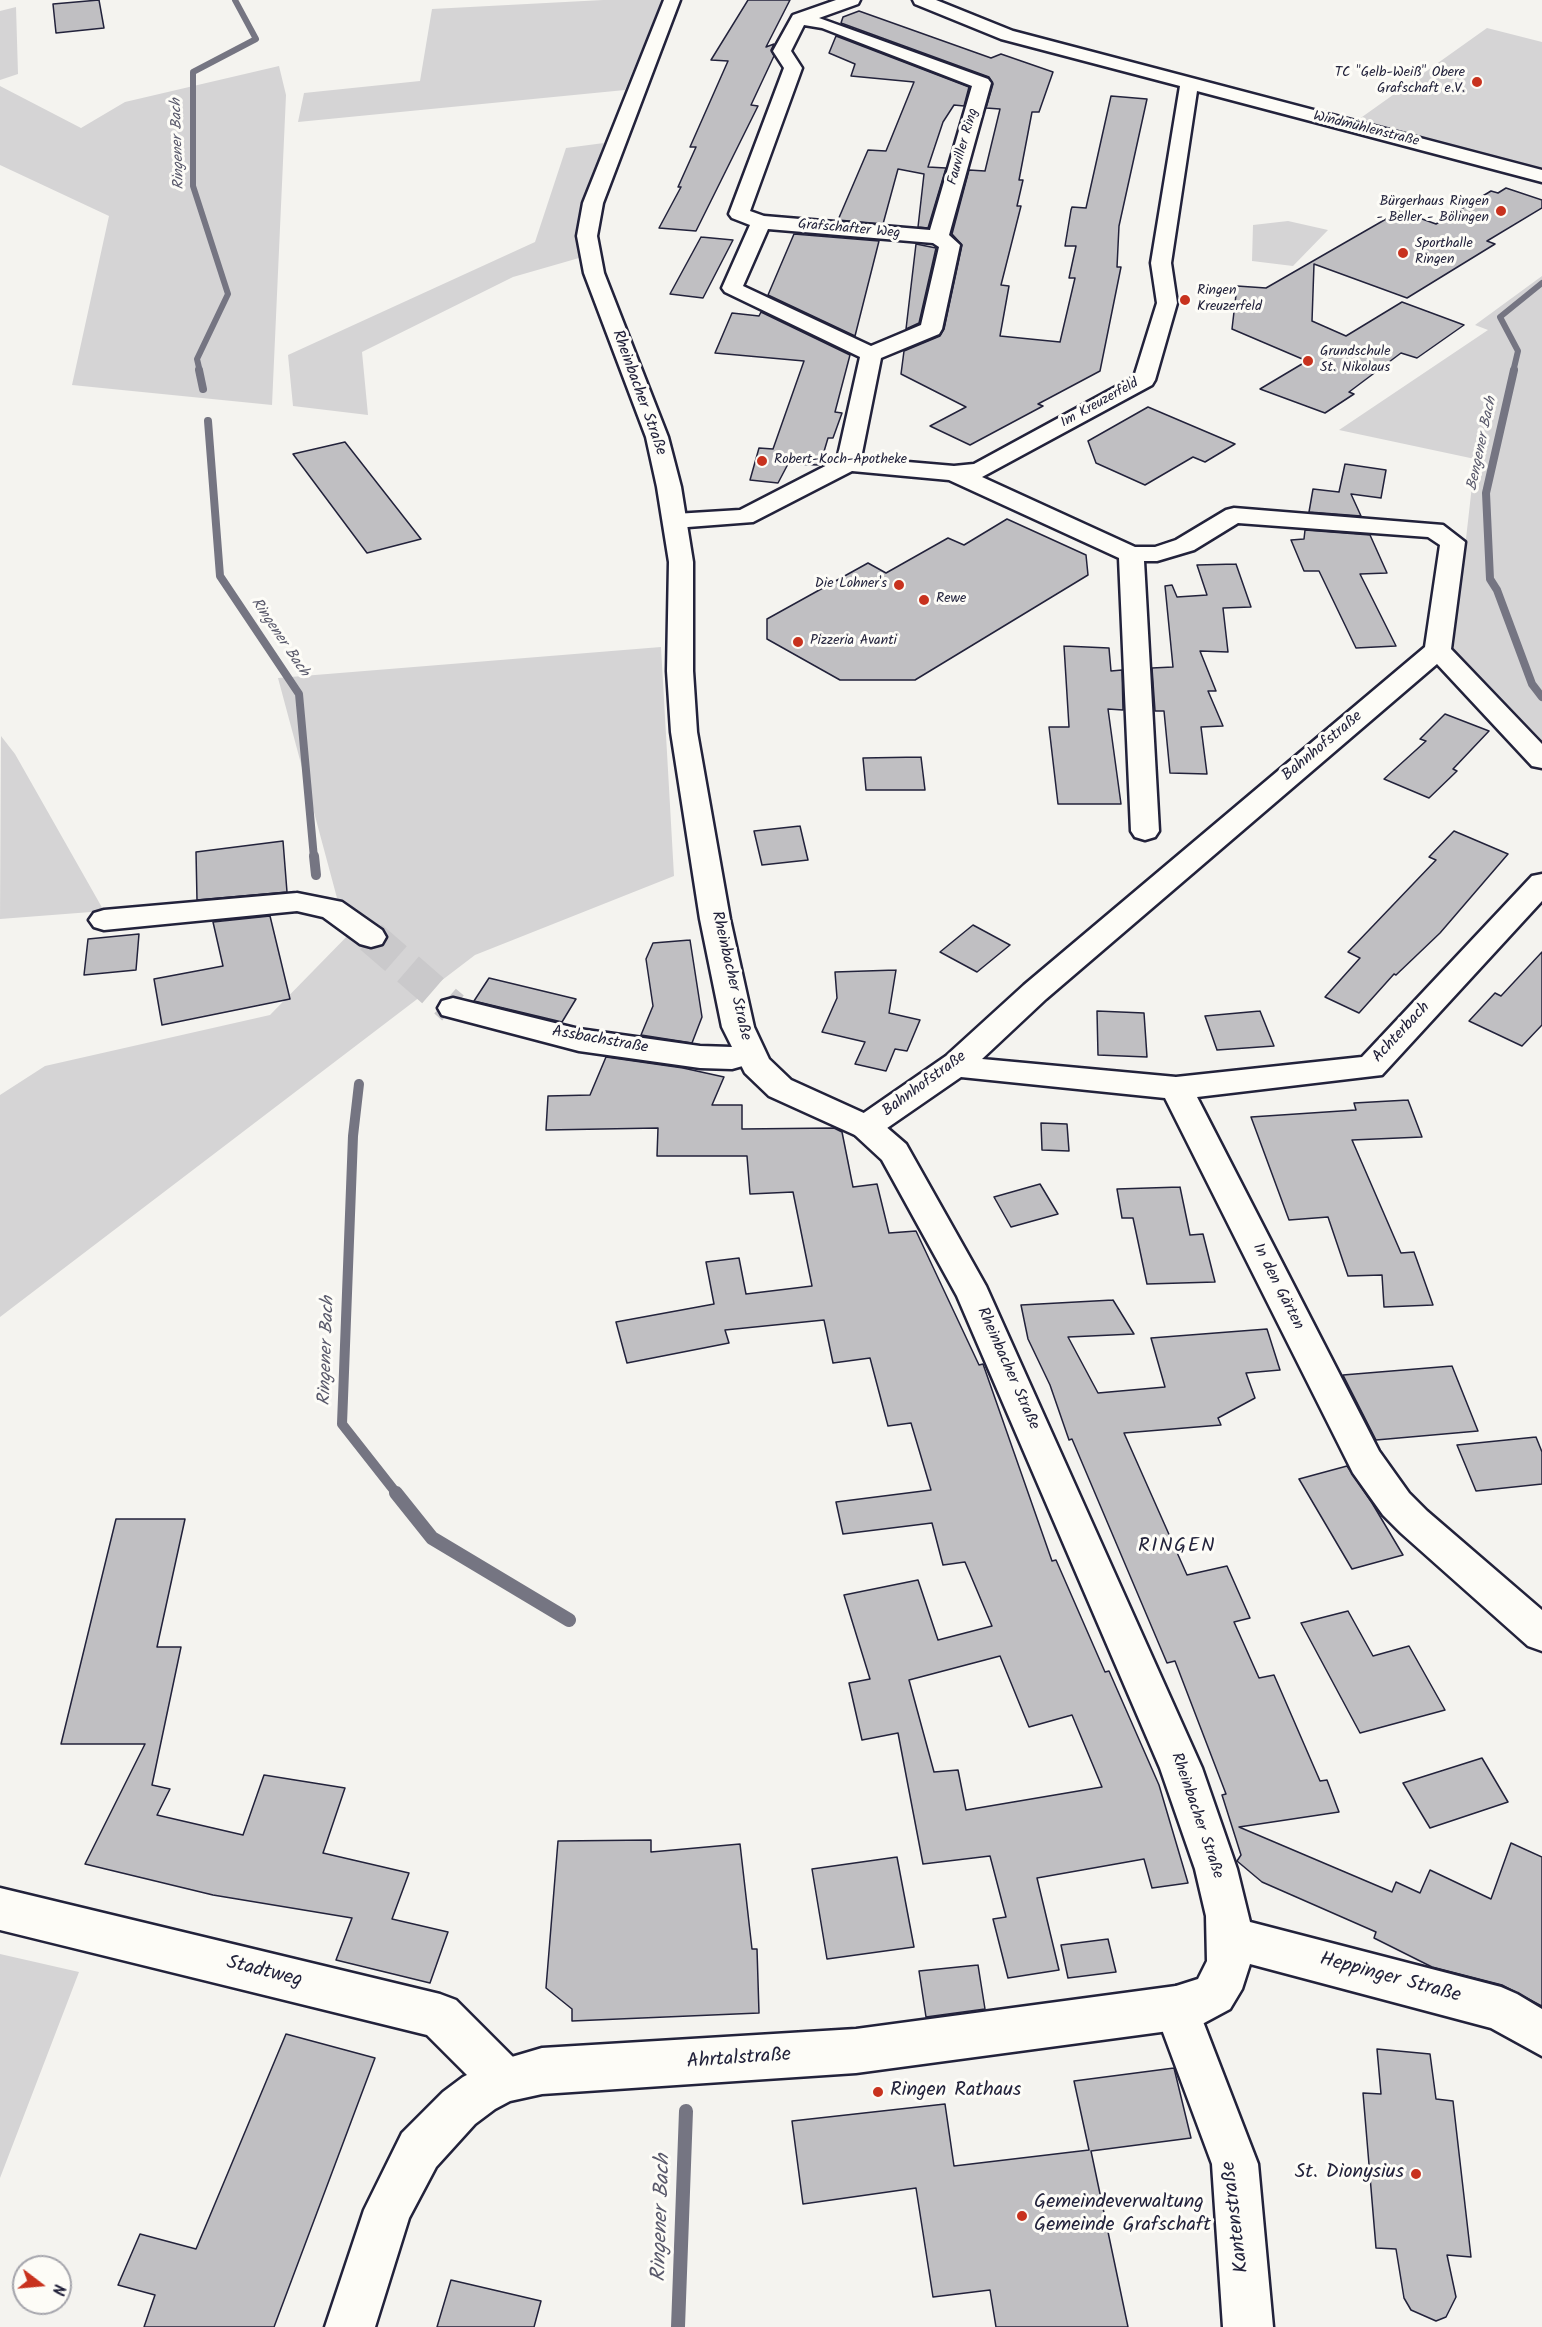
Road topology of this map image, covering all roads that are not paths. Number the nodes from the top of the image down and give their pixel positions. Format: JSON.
{"nodes":[{"id":1,"x":672,"y":0,"type":"edge"},
{"id":2,"x":852,"y":0,"type":"edge"},
{"id":3,"x":921,"y":0,"type":"edge"},
{"id":4,"x":799,"y":19,"type":"junction"},
{"id":5,"x":1190,"y":84,"type":"junction"},
{"id":6,"x":1542,"y":176,"type":"edge"},
{"id":7,"x":761,"y":222,"type":"junction"},
{"id":8,"x":938,"y":237,"type":"junction"},
{"id":9,"x":871,"y":354,"type":"junction"},
{"id":10,"x":848,"y":464,"type":"junction"},
{"id":11,"x":954,"y":473,"type":"junction"},
{"id":12,"x":675,"y":521,"type":"junction"},
{"id":13,"x":1131,"y":554,"type":"junction"},
{"id":14,"x":1438,"y":650,"type":"junction"},
{"id":15,"x":1542,"y":760,"type":"edge"},
{"id":16,"x":1144,"y":831,"type":"dead end"},
{"id":17,"x":1542,"y":883,"type":"edge"},
{"id":18,"x":104,"y":920,"type":"dead end"},
{"id":19,"x":370,"y":938,"type":"tunnel mouth"},
{"id":20,"x":453,"y":1008,"type":"tunnel mouth"},
{"id":21,"x":748,"y":1053,"type":"junction"},
{"id":22,"x":957,"y":1064,"type":"junction"},
{"id":23,"x":1176,"y":1089,"type":"junction"},
{"id":24,"x":866,"y":1127,"type":"junction"},
{"id":25,"x":1542,"y":1634,"type":"edge"},
{"id":26,"x":0,"y":1909,"type":"edge"},
{"id":27,"x":1231,"y":1940,"type":"junction"},
{"id":28,"x":1176,"y":2008,"type":"junction"},
{"id":29,"x":1542,"y":2034,"type":"edge"},
{"id":30,"x":504,"y":2080,"type":"junction"},
{"id":31,"x":350,"y":2327,"type":"edge"},
{"id":32,"x":1248,"y":2327,"type":"edge"}],
"edges":[{"from":1,"to":12,"type":"street","name":"Rheinbacher Straße"},
{"from":2,"to":4,"type":"street"},
{"from":3,"to":5,"type":"street"},
{"from":4,"to":7,"type":"street"},
{"from":4,"to":8,"type":"street","name":"Fauviller Ring"},
{"from":5,"to":6,"type":"street","name":"Windmühlenstraße"},
{"from":5,"to":11,"type":"street","name":"Im Kreuzerfeld"},
{"from":7,"to":8,"type":"street","name":"Grafschafter Weg"},
{"from":7,"to":9,"type":"street"},
{"from":8,"to":9,"type":"street"},
{"from":9,"to":10,"type":"street"},
{"from":10,"to":11,"type":"street","name":"Im Kreuzerfeld"},
{"from":10,"to":12,"type":"street"},
{"from":11,"to":13,"type":"street"},
{"from":12,"to":21,"type":"street","name":"Rheinbacher Straße"},
{"from":13,"to":14,"type":"street"},
{"from":13,"to":16,"type":"street"},
{"from":14,"to":15,"type":"street"},
{"from":14,"to":22,"type":"street","name":"Bahnhofstraße"},
{"from":17,"to":23,"type":"street","name":"Achterbach"},
{"from":18,"to":19,"type":"street"},
{"from":20,"to":21,"type":"street","name":"Assbachstraße"},
{"from":21,"to":24,"type":"street","name":"Rheinbacher Straße"},
{"from":22,"to":23,"type":"street"},
{"from":22,"to":24,"type":"street","name":"Bahnhofstraße"},
{"from":23,"to":25,"type":"street","name":"In den Gärten"},
{"from":24,"to":27,"type":"street","name":"Rheinbacher Straße"},
{"from":26,"to":30,"type":"street","name":"Stadtweg"},
{"from":27,"to":28,"type":"street","name":"Ahrtalstraße"},
{"from":27,"to":29,"type":"street","name":"Heppinger Straße"},
{"from":28,"to":30,"type":"street","name":"Ahrtalstraße"},
{"from":28,"to":32,"type":"street","name":"Kantenstraße"},
{"from":30,"to":31,"type":"street","name":"Ahrtalstraße"}]}
